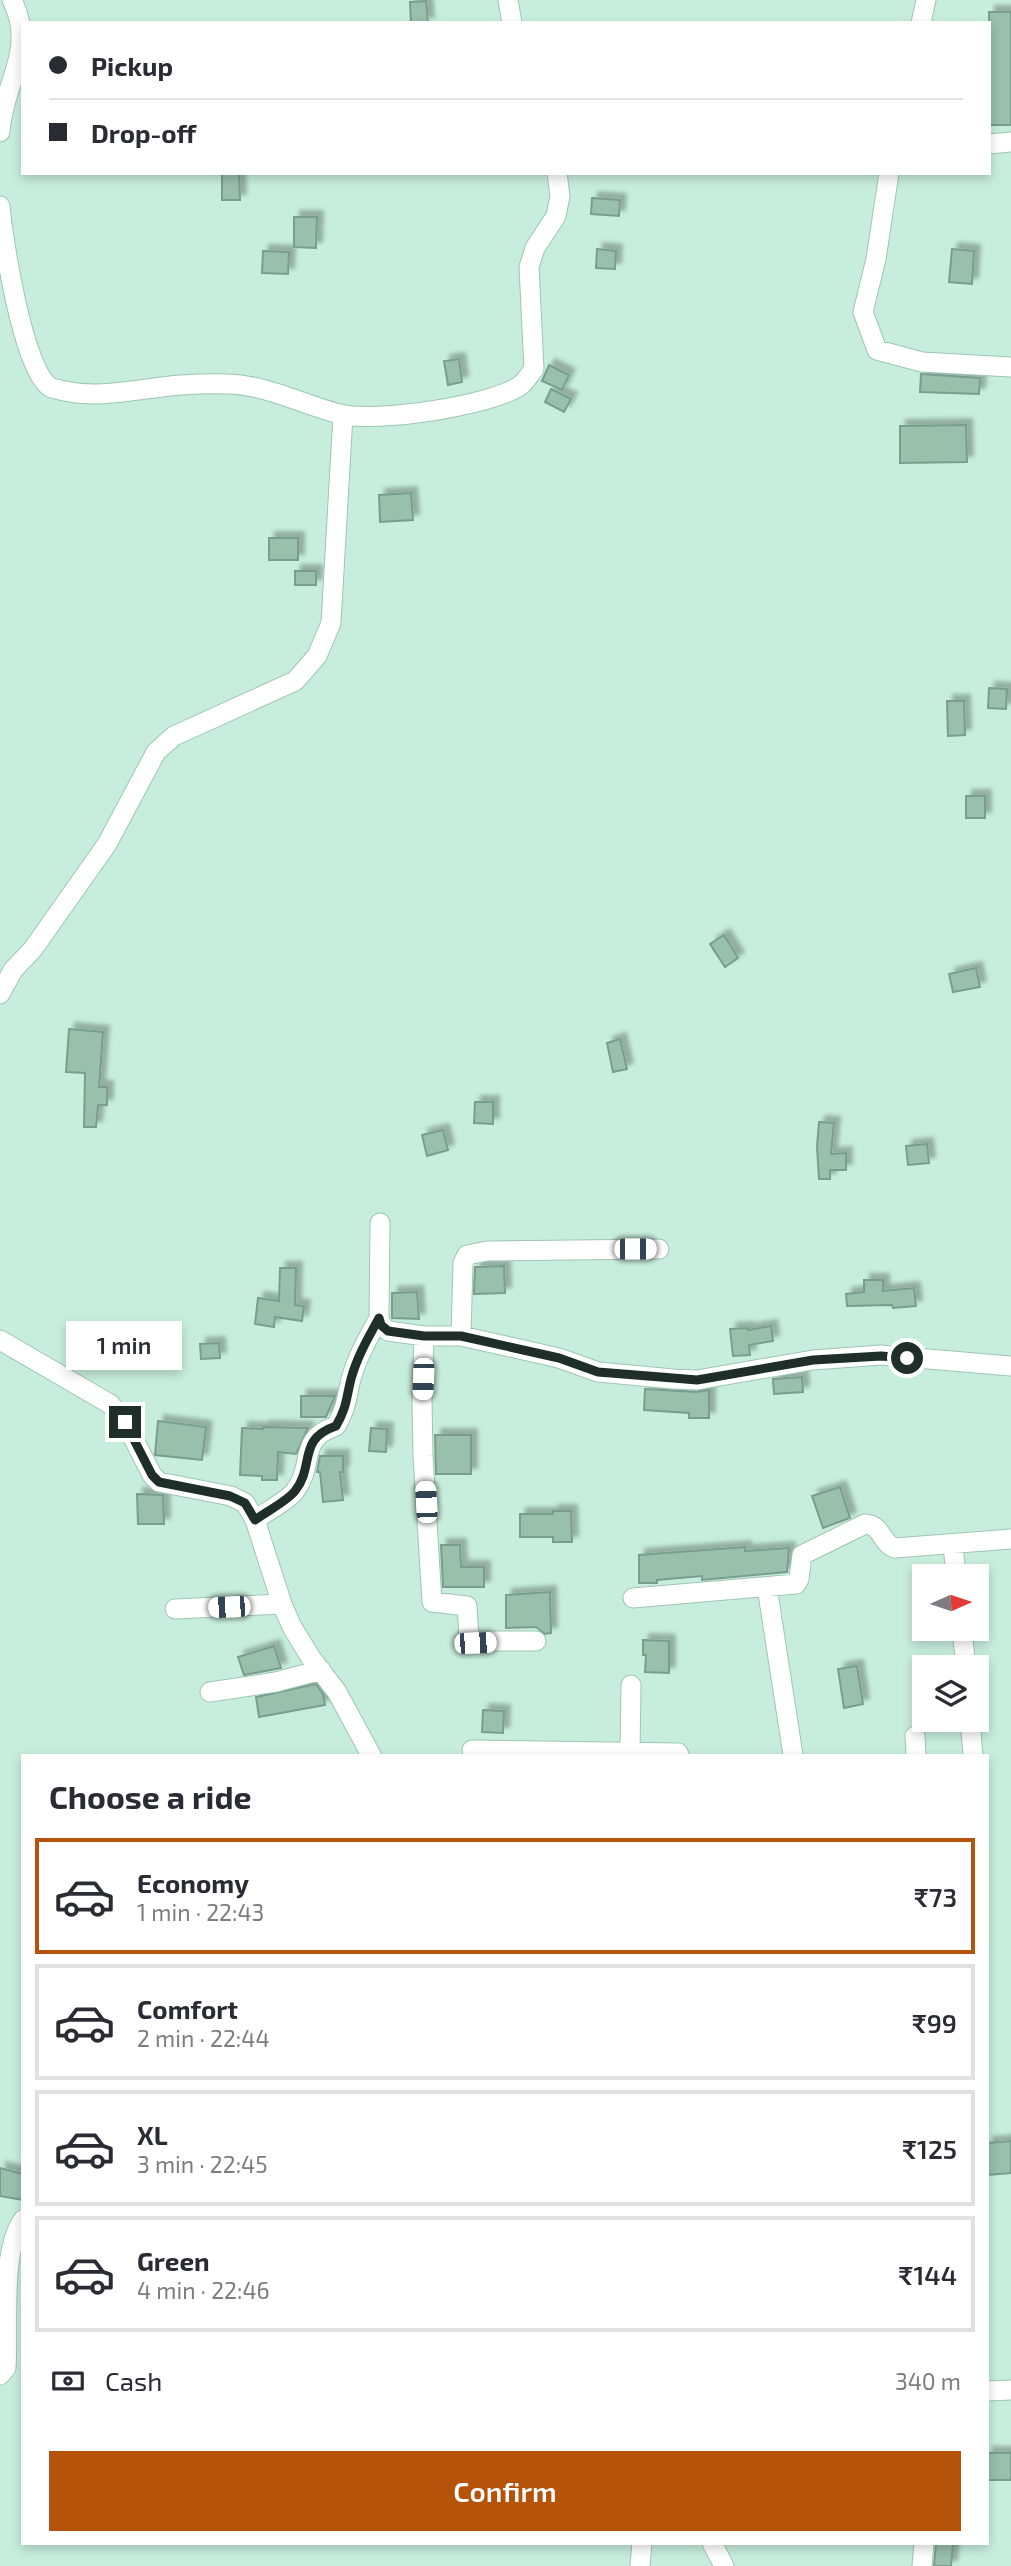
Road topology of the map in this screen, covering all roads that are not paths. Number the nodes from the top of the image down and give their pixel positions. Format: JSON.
{"nodes":[{"id":1,"x":12,"y":0,"type":"edge"},
{"id":2,"x":508,"y":0,"type":"edge"},
{"id":3,"x":926,"y":0,"type":"edge"},
{"id":4,"x":512,"y":21,"type":"edge"},
{"id":5,"x":921,"y":21,"type":"edge"},
{"id":6,"x":21,"y":22,"type":"edge"},
{"id":7,"x":21,"y":56,"type":"edge"},
{"id":8,"x":5,"y":91,"type":"edge"},
{"id":9,"x":0,"y":132,"type":"edge"},
{"id":10,"x":1011,"y":142,"type":"edge"},
{"id":11,"x":991,"y":144,"type":"edge"},
{"id":12,"x":557,"y":175,"type":"edge"},
{"id":13,"x":889,"y":175,"type":"edge"},
{"id":14,"x":0,"y":206,"type":"edge"},
{"id":15,"x":1011,"y":367,"type":"edge"},
{"id":16,"x":343,"y":415,"type":"junction"},
{"id":17,"x":0,"y":994,"type":"edge"},
{"id":18,"x":380,"y":1223,"type":"dead end"},
{"id":19,"x":659,"y":1249,"type":"dead end"},
{"id":20,"x":379,"y":1318,"type":"junction"},
{"id":21,"x":424,"y":1336,"type":"junction"},
{"id":22,"x":461,"y":1336,"type":"junction"},
{"id":23,"x":0,"y":1340,"type":"edge"},
{"id":24,"x":1011,"y":1366,"type":"edge"},
{"id":25,"x":255,"y":1520,"type":"junction"},
{"id":26,"x":1011,"y":1539,"type":"edge"},
{"id":27,"x":953,"y":1544,"type":"junction"},
{"id":28,"x":955,"y":1564,"type":"edge"},
{"id":29,"x":767,"y":1587,"type":"junction"},
{"id":30,"x":632,"y":1598,"type":"dead end"},
{"id":31,"x":282,"y":1604,"type":"junction"},
{"id":32,"x":175,"y":1609,"type":"dead end"},
{"id":33,"x":536,"y":1641,"type":"dead end"},
{"id":34,"x":321,"y":1670,"type":"junction"},
{"id":35,"x":631,"y":1685,"type":"dead end"},
{"id":36,"x":210,"y":1692,"type":"dead end"},
{"id":37,"x":971,"y":1732,"type":"edge"},
{"id":38,"x":630,"y":1753,"type":"junction"},
{"id":39,"x":370,"y":1754,"type":"edge"},
{"id":40,"x":472,"y":1754,"type":"edge"},
{"id":41,"x":678,"y":1754,"type":"edge"},
{"id":42,"x":793,"y":1754,"type":"edge"},
{"id":43,"x":973,"y":1754,"type":"edge"},
{"id":44,"x":21,"y":2222,"type":"edge"},
{"id":45,"x":0,"y":2375,"type":"edge"},
{"id":46,"x":1011,"y":2390,"type":"edge"},
{"id":47,"x":989,"y":2391,"type":"edge"},
{"id":48,"x":642,"y":2545,"type":"edge"},
{"id":49,"x":713,"y":2545,"type":"edge"},
{"id":50,"x":923,"y":2545,"type":"edge"},
{"id":51,"x":640,"y":2566,"type":"edge"},
{"id":52,"x":724,"y":2566,"type":"edge"},
{"id":53,"x":922,"y":2566,"type":"edge"}],
"edges":[{"from":1,"to":6,"type":"street"},
{"from":2,"to":4,"type":"street"},
{"from":3,"to":5,"type":"street"},
{"from":7,"to":8,"type":"street"},
{"from":8,"to":9,"type":"street"},
{"from":10,"to":11,"type":"street"},
{"from":12,"to":16,"type":"street"},
{"from":13,"to":15,"type":"street"},
{"from":14,"to":16,"type":"street"},
{"from":16,"to":17,"type":"street"},
{"from":18,"to":20,"type":"street"},
{"from":19,"to":22,"type":"street"},
{"from":20,"to":21,"type":"street"},
{"from":20,"to":25,"type":"street"},
{"from":21,"to":22,"type":"street"},
{"from":21,"to":33,"type":"street"},
{"from":22,"to":24,"type":"street"},
{"from":23,"to":25,"type":"street"},
{"from":25,"to":31,"type":"street"},
{"from":26,"to":27,"type":"street"},
{"from":27,"to":28,"type":"street"},
{"from":27,"to":29,"type":"street"},
{"from":29,"to":30,"type":"street"},
{"from":29,"to":42,"type":"street"},
{"from":31,"to":32,"type":"street"},
{"from":31,"to":34,"type":"street"},
{"from":34,"to":36,"type":"street"},
{"from":34,"to":39,"type":"street"},
{"from":35,"to":38,"type":"street"},
{"from":37,"to":43,"type":"street"},
{"from":38,"to":40,"type":"street"},
{"from":38,"to":41,"type":"street"},
{"from":44,"to":45,"type":"street"},
{"from":46,"to":47,"type":"street"},
{"from":48,"to":51,"type":"street"},
{"from":49,"to":52,"type":"street"},
{"from":50,"to":53,"type":"street"}]}
